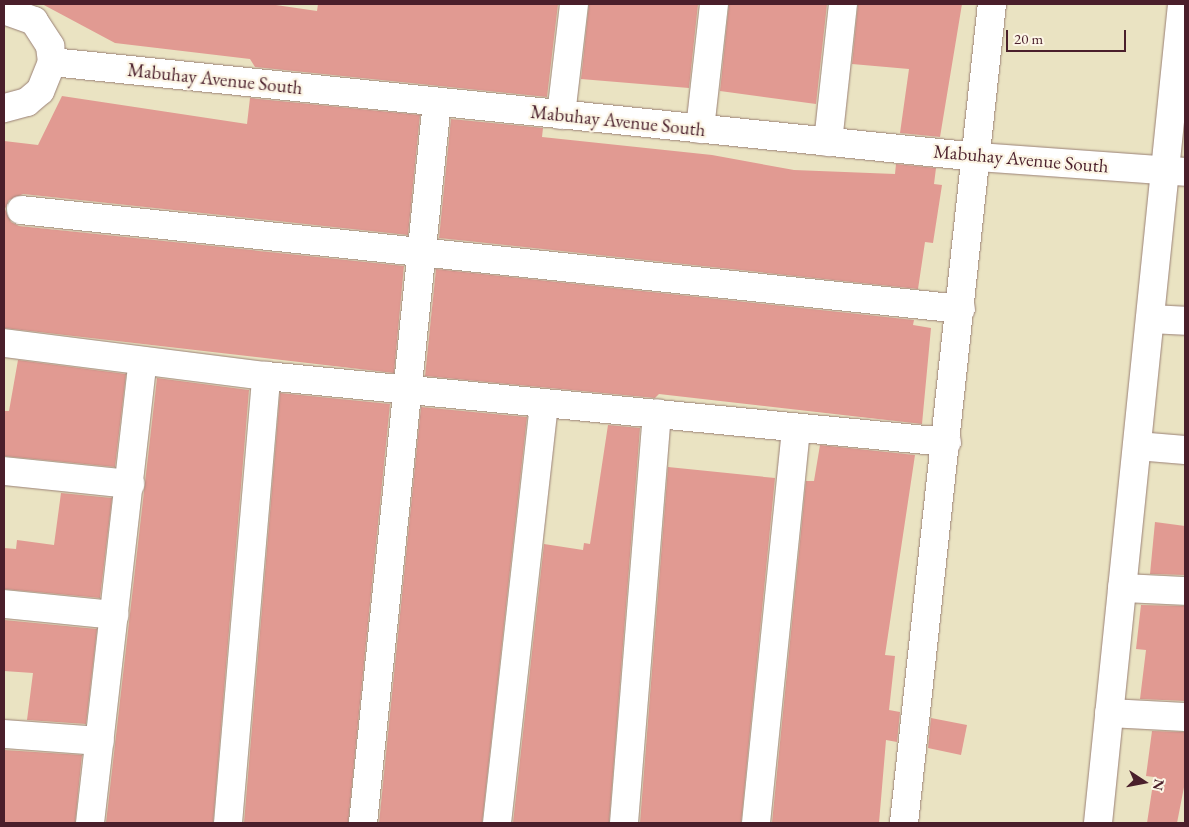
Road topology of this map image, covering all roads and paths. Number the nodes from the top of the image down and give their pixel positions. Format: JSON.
{"nodes":[{"id":1,"x":574,"y":4,"type":"edge"},
{"id":2,"x":714,"y":4,"type":"edge"},
{"id":3,"x":843,"y":4,"type":"edge"},
{"id":4,"x":992,"y":4,"type":"edge"},
{"id":5,"x":17,"y":9,"type":"edge"},
{"id":6,"x":1183,"y":14,"type":"edge"},
{"id":7,"x":52,"y":62,"type":"junction"},
{"id":8,"x":437,"y":102,"type":"junction"},
{"id":9,"x":4,"y":108,"type":"edge"},
{"id":10,"x":561,"y":115,"type":"junction"},
{"id":11,"x":700,"y":129,"type":"junction"},
{"id":12,"x":828,"y":142,"type":"junction"},
{"id":13,"x":978,"y":157,"type":"junction"},
{"id":14,"x":1176,"y":171,"type":"edge"},
{"id":15,"x":21,"y":210,"type":"dead end"},
{"id":16,"x":420,"y":251,"type":"junction"},
{"id":17,"x":961,"y":309,"type":"junction"},
{"id":18,"x":1150,"y":319,"type":"junction"},
{"id":19,"x":1185,"y":321,"type":"edge"},
{"id":20,"x":4,"y":343,"type":"edge"},
{"id":21,"x":144,"y":361,"type":"junction"},
{"id":22,"x":266,"y":376,"type":"junction"},
{"id":23,"x":406,"y":388,"type":"junction"},
{"id":24,"x":544,"y":405,"type":"junction"},
{"id":25,"x":657,"y":413,"type":"junction"},
{"id":26,"x":796,"y":429,"type":"junction"},
{"id":27,"x":947,"y":442,"type":"junction"},
{"id":28,"x":1137,"y":446,"type":"junction"},
{"id":29,"x":1185,"y":450,"type":"edge"},
{"id":30,"x":4,"y":471,"type":"edge"},
{"id":31,"x":130,"y":484,"type":"junction"},
{"id":32,"x":1122,"y":588,"type":"junction"},
{"id":33,"x":1185,"y":591,"type":"edge"},
{"id":34,"x":4,"y":604,"type":"edge"},
{"id":35,"x":114,"y":615,"type":"junction"},
{"id":36,"x":1109,"y":713,"type":"junction"},
{"id":37,"x":1185,"y":717,"type":"edge"},
{"id":38,"x":4,"y":734,"type":"edge"},
{"id":39,"x":100,"y":741,"type":"junction"},
{"id":40,"x":90,"y":823,"type":"edge"},
{"id":41,"x":228,"y":823,"type":"edge"},
{"id":42,"x":363,"y":823,"type":"edge"},
{"id":43,"x":497,"y":823,"type":"edge"},
{"id":44,"x":624,"y":823,"type":"edge"},
{"id":45,"x":756,"y":823,"type":"edge"},
{"id":46,"x":904,"y":823,"type":"edge"},
{"id":47,"x":1098,"y":823,"type":"edge"}],
"edges":[{"from":1,"to":10,"type":"street"},
{"from":2,"to":11,"type":"street"},
{"from":3,"to":12,"type":"street"},
{"from":4,"to":13,"type":"street"},
{"from":5,"to":7,"type":"street"},
{"from":6,"to":14,"type":"street"},
{"from":7,"to":8,"type":"street","name":"Mabuhay Avenue South"},
{"from":7,"to":9,"type":"street"},
{"from":8,"to":10,"type":"street","name":"Mabuhay Avenue South"},
{"from":8,"to":16,"type":"street"},
{"from":10,"to":11,"type":"street","name":"Mabuhay Avenue South"},
{"from":11,"to":12,"type":"street","name":"Mabuhay Avenue South"},
{"from":12,"to":13,"type":"street","name":"Mabuhay Avenue South"},
{"from":13,"to":14,"type":"street","name":"Mabuhay Avenue South"},
{"from":13,"to":17,"type":"street"},
{"from":14,"to":18,"type":"street"},
{"from":15,"to":16,"type":"street"},
{"from":16,"to":17,"type":"street"},
{"from":16,"to":23,"type":"street"},
{"from":17,"to":27,"type":"street"},
{"from":18,"to":19,"type":"street"},
{"from":18,"to":28,"type":"street"},
{"from":20,"to":21,"type":"street"},
{"from":21,"to":22,"type":"street"},
{"from":21,"to":31,"type":"street"},
{"from":22,"to":23,"type":"street"},
{"from":22,"to":41,"type":"street"},
{"from":23,"to":24,"type":"street"},
{"from":23,"to":42,"type":"street"},
{"from":24,"to":25,"type":"street"},
{"from":24,"to":43,"type":"street"},
{"from":25,"to":26,"type":"street"},
{"from":25,"to":44,"type":"street"},
{"from":26,"to":27,"type":"street"},
{"from":26,"to":45,"type":"street"},
{"from":27,"to":46,"type":"street"},
{"from":28,"to":29,"type":"street"},
{"from":28,"to":32,"type":"street"},
{"from":30,"to":31,"type":"street"},
{"from":31,"to":35,"type":"street"},
{"from":32,"to":33,"type":"street"},
{"from":32,"to":36,"type":"street"},
{"from":34,"to":35,"type":"street"},
{"from":35,"to":39,"type":"street"},
{"from":36,"to":37,"type":"street"},
{"from":36,"to":47,"type":"street"},
{"from":38,"to":39,"type":"street"},
{"from":39,"to":40,"type":"street"}]}
